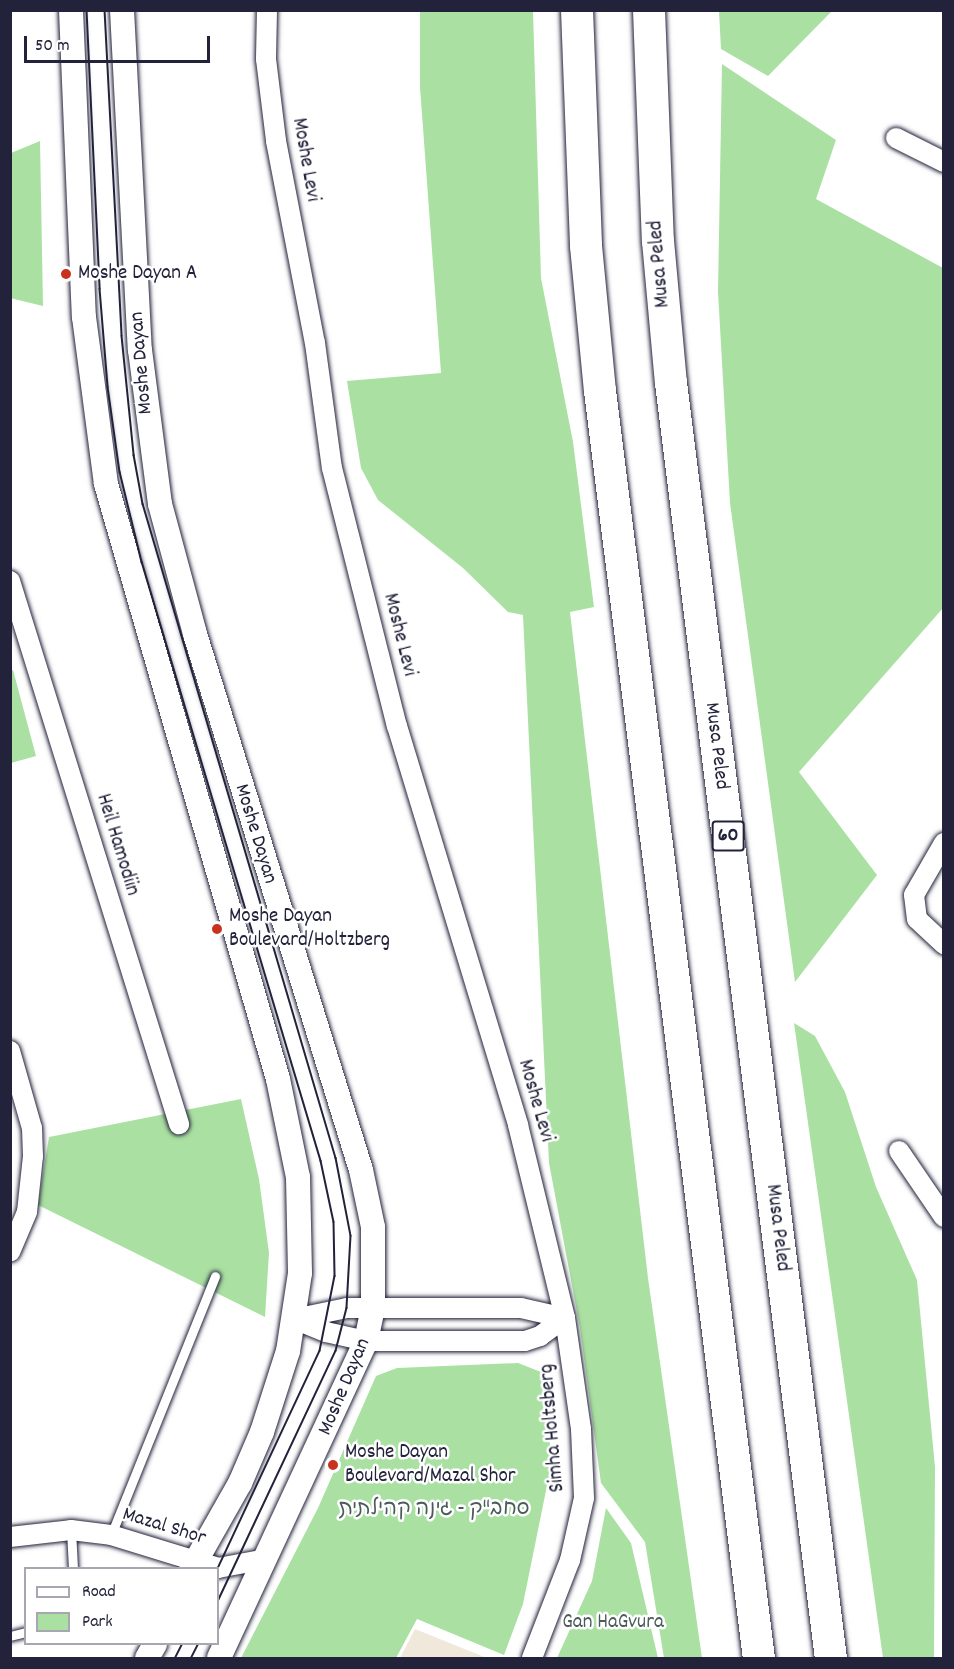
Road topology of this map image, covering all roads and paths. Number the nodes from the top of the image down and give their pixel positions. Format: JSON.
{"nodes":[{"id":1,"x":70,"y":10,"type":"edge"},
{"id":2,"x":122,"y":10,"type":"edge"},
{"id":3,"x":267,"y":10,"type":"edge"},
{"id":4,"x":577,"y":10,"type":"edge"},
{"id":5,"x":649,"y":10,"type":"edge"},
{"id":6,"x":896,"y":138,"type":"dead end"},
{"id":7,"x":944,"y":162,"type":"edge"},
{"id":8,"x":10,"y":581,"type":"edge"},
{"id":9,"x":944,"y":843,"type":"edge"},
{"id":10,"x":944,"y":944,"type":"edge"},
{"id":11,"x":10,"y":1051,"type":"edge"},
{"id":12,"x":179,"y":1124,"type":"dead end"},
{"id":13,"x":899,"y":1151,"type":"dead end"},
{"id":14,"x":944,"y":1216,"type":"edge"},
{"id":15,"x":10,"y":1252,"type":"edge"},
{"id":16,"x":551,"y":1258,"type":"joint"},
{"id":17,"x":215,"y":1276,"type":"dead end"},
{"id":18,"x":373,"y":1308,"type":"junction"},
{"id":19,"x":565,"y":1318,"type":"junction"},
{"id":20,"x":294,"y":1319,"type":"junction"},
{"id":21,"x":366,"y":1341,"type":"junction"},
{"id":22,"x":71,"y":1530,"type":"junction"},
{"id":23,"x":111,"y":1535,"type":"junction"},
{"id":24,"x":10,"y":1537,"type":"edge"},
{"id":25,"x":266,"y":1559,"type":"junction"},
{"id":26,"x":194,"y":1566,"type":"edge"},
{"id":27,"x":73,"y":1567,"type":"edge"},
{"id":28,"x":214,"y":1567,"type":"edge"},
{"id":29,"x":219,"y":1567,"type":"edge"},
{"id":30,"x":154,"y":1645,"type":"edge"},
{"id":31,"x":147,"y":1659,"type":"edge"},
{"id":32,"x":219,"y":1659,"type":"edge"},
{"id":33,"x":532,"y":1659,"type":"edge"},
{"id":34,"x":759,"y":1659,"type":"edge"},
{"id":35,"x":831,"y":1659,"type":"edge"}],
"edges":[{"from":1,"to":20,"type":"street"},
{"from":2,"to":18,"type":"street","name":"Moshe Dayan"},
{"from":3,"to":16,"type":"street","name":"Moshe Levi"},
{"from":4,"to":34,"type":"highway"},
{"from":5,"to":35,"type":"highway","name":"Musa Peled","number":"60"},
{"from":6,"to":7,"type":"street"},
{"from":8,"to":12,"type":"street","name":"Heil Hamodiin"},
{"from":9,"to":10,"type":"street"},
{"from":11,"to":15,"type":"street"},
{"from":13,"to":14,"type":"street"},
{"from":16,"to":19,"type":"street","name":"Simha Holtsberg"},
{"from":17,"to":23,"type":"lane"},
{"from":18,"to":19,"type":"street"},
{"from":18,"to":20,"type":"street"},
{"from":18,"to":21,"type":"street","name":"Moshe Dayan"},
{"from":19,"to":21,"type":"street"},
{"from":19,"to":33,"type":"street","name":"Simha Holtsberg"},
{"from":20,"to":21,"type":"street"},
{"from":20,"to":26,"type":"street"},
{"from":21,"to":25,"type":"street","name":"Moshe Dayan"},
{"from":22,"to":23,"type":"street","name":"Mazal Shor"},
{"from":22,"to":24,"type":"street","name":"Mazal Shor"},
{"from":22,"to":27,"type":"lane"},
{"from":23,"to":26,"type":"street","name":"Mazal Shor"},
{"from":25,"to":29,"type":"street","name":"Mazal Shor"},
{"from":25,"to":32,"type":"street","name":"Moshe Dayan"},
{"from":26,"to":28,"type":"street","name":"Mazal Shor"},
{"from":30,"to":31,"type":"street"}]}
